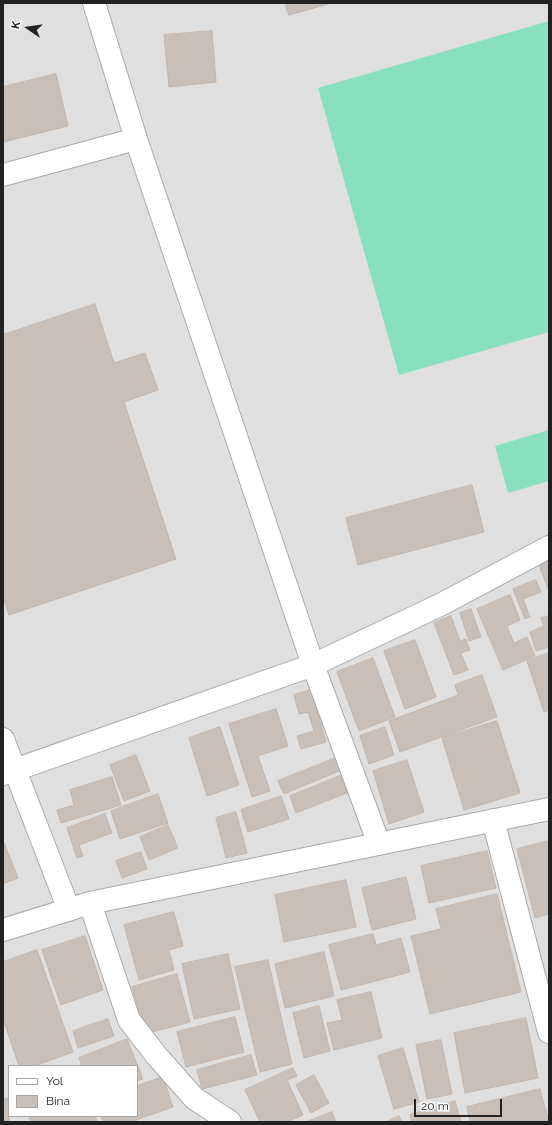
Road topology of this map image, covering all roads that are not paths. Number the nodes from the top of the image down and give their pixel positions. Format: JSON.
{"nodes":[{"id":1,"x":94,"y":3,"type":"edge"},
{"id":2,"x":136,"y":139,"type":"junction"},
{"id":3,"x":3,"y":175,"type":"edge"},
{"id":4,"x":549,"y":547,"type":"edge"},
{"id":5,"x":313,"y":665,"type":"junction"},
{"id":6,"x":3,"y":739,"type":"edge"},
{"id":7,"x":10,"y":772,"type":"edge"},
{"id":8,"x":549,"y":809,"type":"edge"},
{"id":9,"x":493,"y":820,"type":"junction"},
{"id":10,"x":379,"y":844,"type":"junction"},
{"id":11,"x":90,"y":904,"type":"junction"},
{"id":12,"x":69,"y":910,"type":"junction"},
{"id":13,"x":3,"y":930,"type":"edge"},
{"id":14,"x":549,"y":1032,"type":"edge"},
{"id":15,"x":230,"y":1122,"type":"edge"}],
"edges":[{"from":1,"to":2,"type":"street"},
{"from":2,"to":3,"type":"street"},
{"from":2,"to":5,"type":"street"},
{"from":4,"to":5,"type":"street"},
{"from":5,"to":7,"type":"street"},
{"from":5,"to":10,"type":"street"},
{"from":6,"to":7,"type":"street"},
{"from":7,"to":12,"type":"street"},
{"from":8,"to":9,"type":"street"},
{"from":9,"to":10,"type":"street"},
{"from":9,"to":14,"type":"street"},
{"from":10,"to":11,"type":"street"},
{"from":11,"to":12,"type":"street"},
{"from":11,"to":15,"type":"street"},
{"from":12,"to":13,"type":"street"}]}
